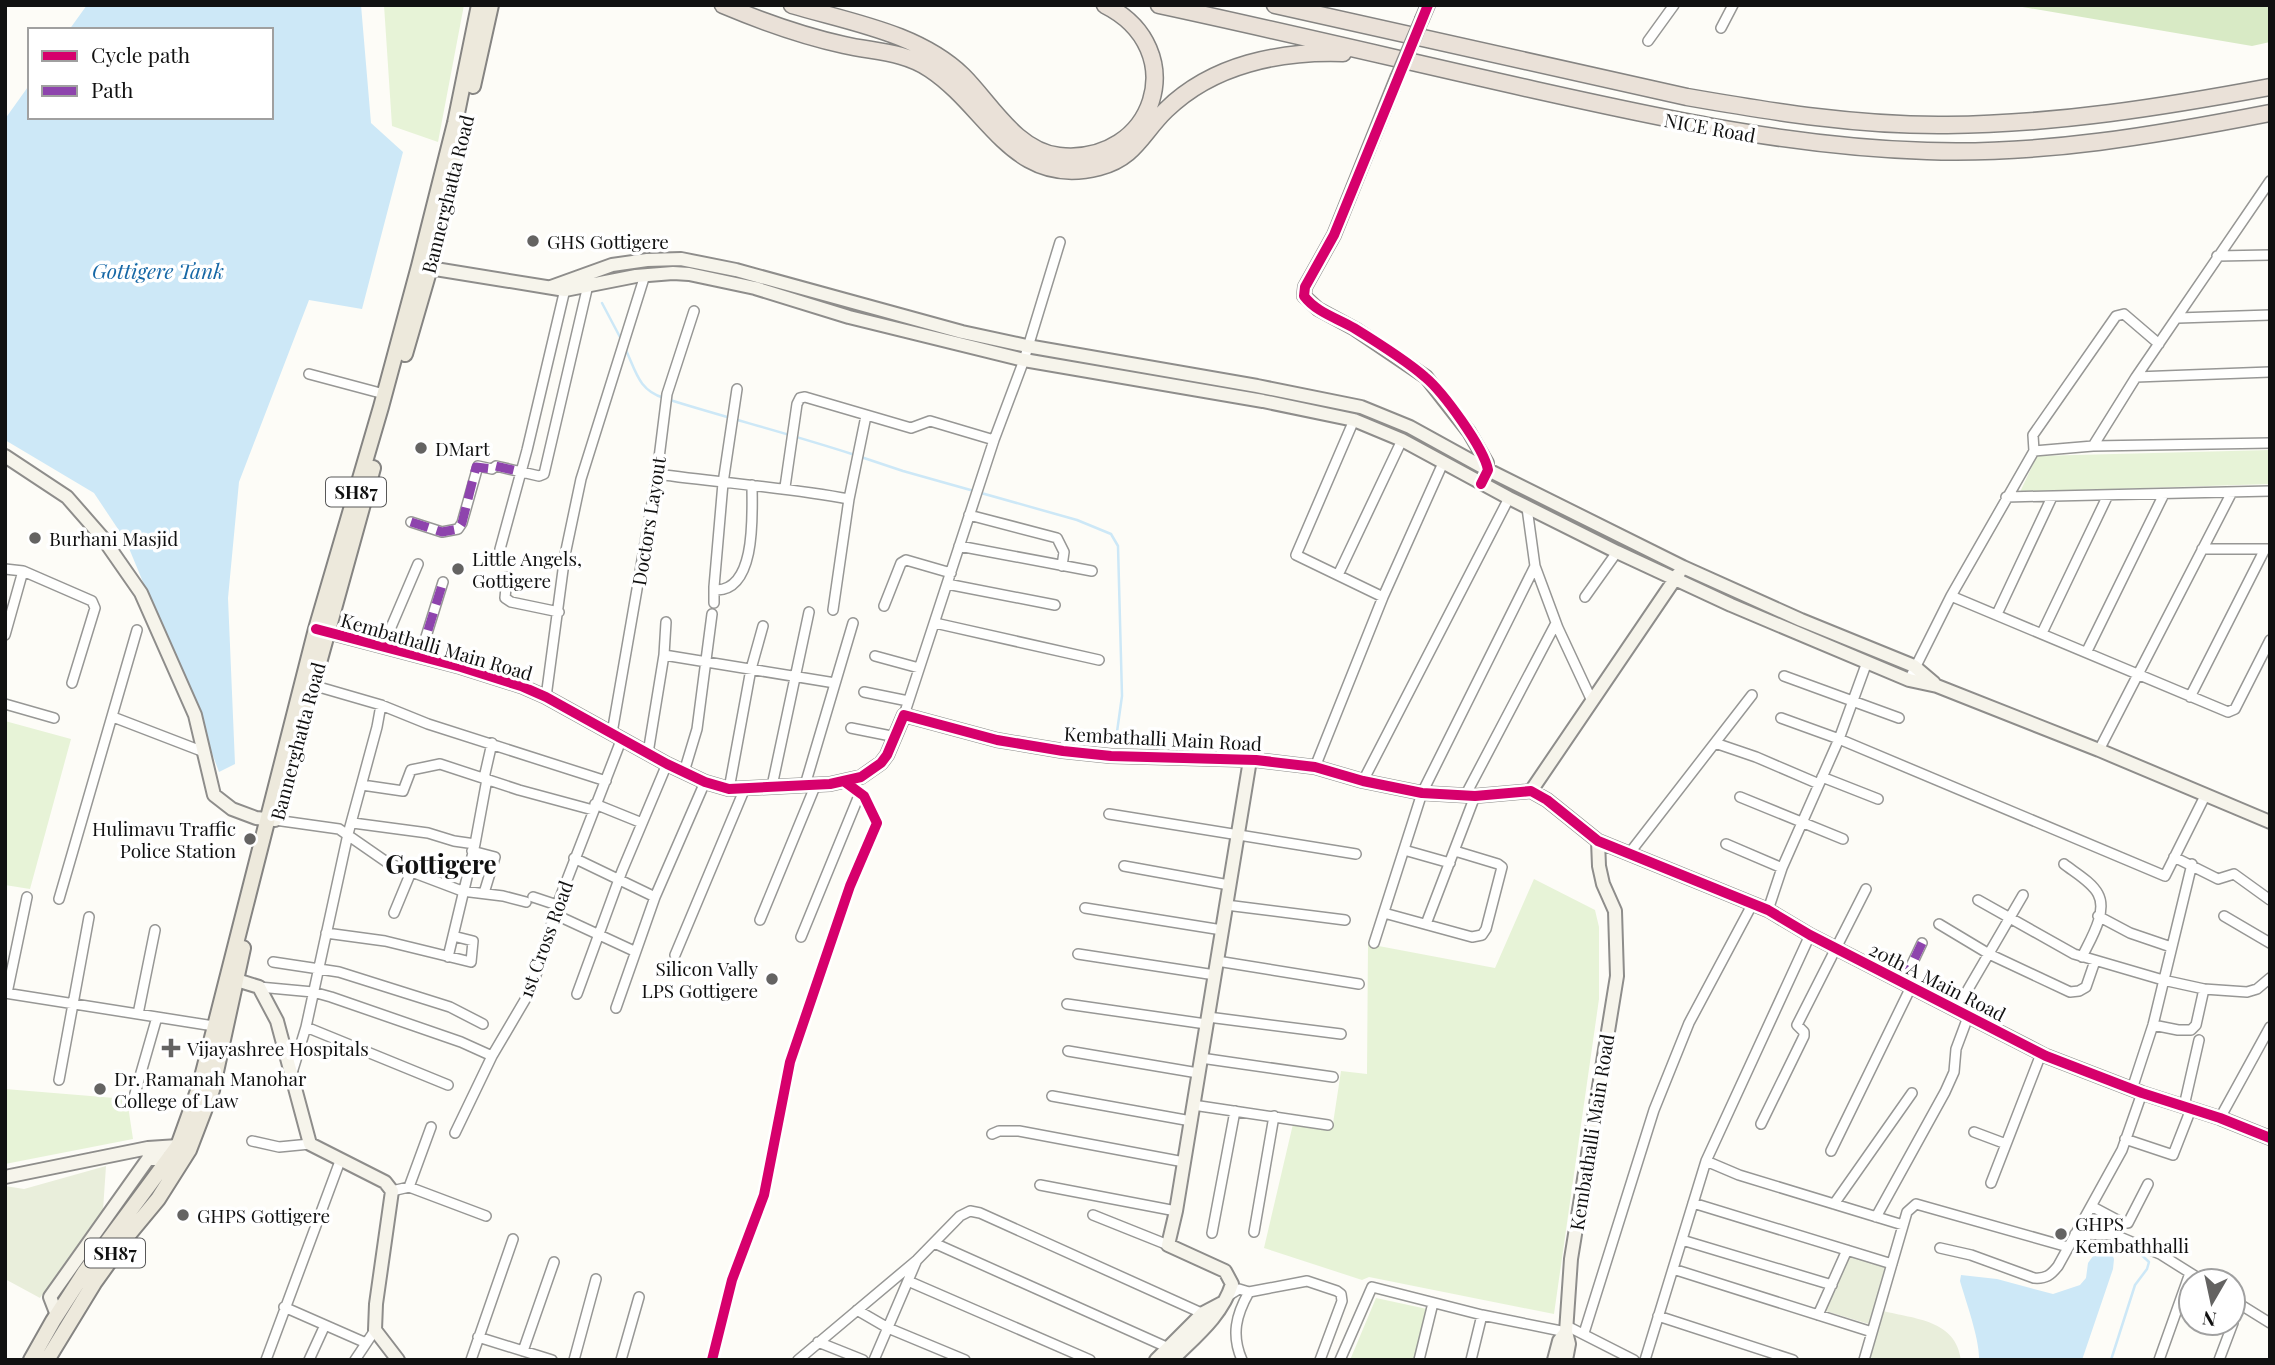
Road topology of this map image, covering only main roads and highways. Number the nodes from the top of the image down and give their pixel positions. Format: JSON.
{"nodes":[{"id":1,"x":479,"y":5,"type":"edge"},
{"id":2,"x":491,"y":5,"type":"edge"},
{"id":3,"x":723,"y":5,"type":"edge"},
{"id":4,"x":792,"y":5,"type":"edge"},
{"id":5,"x":1105,"y":5,"type":"edge"},
{"id":6,"x":1159,"y":5,"type":"edge"},
{"id":7,"x":1275,"y":5,"type":"edge"},
{"id":8,"x":1377,"y":55,"type":"junction"},
{"id":9,"x":2270,"y":87,"type":"edge"},
{"id":10,"x":2270,"y":113,"type":"edge"},
{"id":11,"x":424,"y":267,"type":"junction"},
{"id":12,"x":322,"y":631,"type":"junction"},
{"id":13,"x":271,"y":820,"type":"junction"},
{"id":14,"x":183,"y":1148,"type":"junction"},
{"id":15,"x":32,"y":1360,"type":"edge"},
{"id":16,"x":47,"y":1360,"type":"edge"}],
"edges":[{"from":1,"to":11,"type":"main road","name":"Bannerghatta Road","number":"SH87"},
{"from":2,"to":11,"type":"main road","name":"Bannerghatta Road","number":"SH87"},
{"from":3,"to":8,"type":"highway"},
{"from":4,"to":5,"type":"highway"},
{"from":6,"to":8,"type":"highway","name":"NICE Road"},
{"from":7,"to":9,"type":"highway","name":"NICE Road"},
{"from":8,"to":10,"type":"highway","name":"NICE Road"},
{"from":11,"to":12,"type":"main road","name":"Bannerghatta Road","number":"SH87"},
{"from":11,"to":12,"type":"main road","name":"Bannerghatta Road","number":"SH87"},
{"from":12,"to":13,"type":"main road","name":"Bannerghatta Road","number":"SH87"},
{"from":12,"to":13,"type":"main road","name":"Bannerghatta Road","number":"SH87"},
{"from":13,"to":14,"type":"main road","name":"Bannerghatta Road","number":"SH87"},
{"from":14,"to":15,"type":"main road"},
{"from":14,"to":16,"type":"main road","name":"Bannerghatta Road","number":"SH87"}]}
